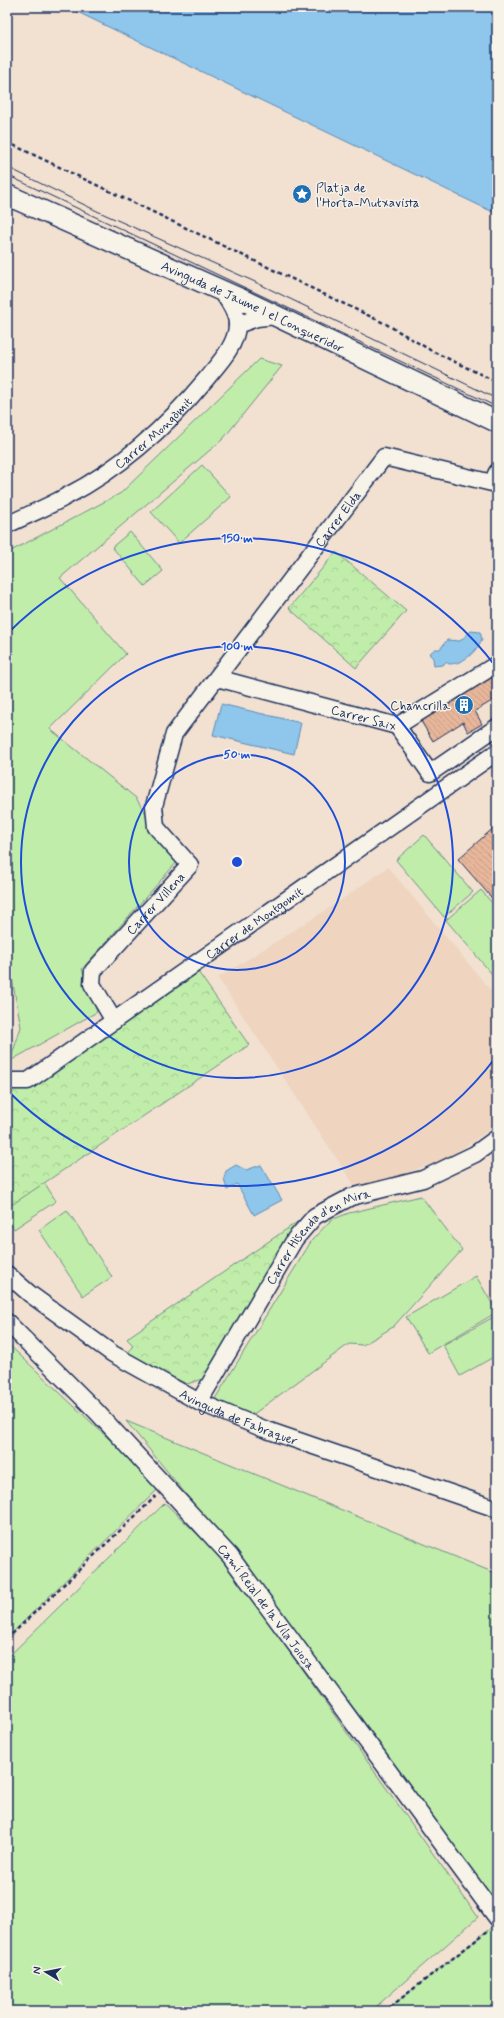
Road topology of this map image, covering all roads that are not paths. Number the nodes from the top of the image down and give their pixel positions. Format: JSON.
{"nodes":[{"id":1,"x":7,"y":195,"type":"edge"},
{"id":2,"x":223,"y":293,"type":"junction"},
{"id":3,"x":275,"y":316,"type":"junction"},
{"id":4,"x":237,"y":325,"type":"junction"},
{"id":5,"x":497,"y":422,"type":"edge"},
{"id":6,"x":495,"y":483,"type":"edge"},
{"id":7,"x":7,"y":525,"type":"edge"},
{"id":8,"x":497,"y":664,"type":"edge"},
{"id":9,"x":216,"y":678,"type":"junction"},
{"id":10,"x":397,"y":726,"type":"junction"},
{"id":11,"x":497,"y":727,"type":"edge"},
{"id":12,"x":497,"y":752,"type":"edge"},
{"id":13,"x":114,"y":1021,"type":"junction"},
{"id":14,"x":7,"y":1081,"type":"edge"},
{"id":15,"x":497,"y":1138,"type":"edge"},
{"id":16,"x":7,"y":1274,"type":"edge"},
{"id":17,"x":7,"y":1322,"type":"edge"},
{"id":18,"x":199,"y":1402,"type":"junction"},
{"id":19,"x":497,"y":1509,"type":"edge"},
{"id":20,"x":495,"y":1922,"type":"edge"}],
"edges":[{"from":1,"to":2,"type":"street","name":"Avinguda de Jaume I el Conqueridor"},
{"from":2,"to":3,"type":"street","name":"Avinguda de Jaume I el Conqueridor"},
{"from":2,"to":4,"type":"street"},
{"from":3,"to":4,"type":"street"},
{"from":3,"to":5,"type":"street","name":"Avinguda de Jaume I el Conqueridor"},
{"from":4,"to":7,"type":"street","name":"Carrer Mongòmit"},
{"from":6,"to":9,"type":"street","name":"Carrer Elda"},
{"from":8,"to":10,"type":"street","name":"Carrer Saix"},
{"from":9,"to":10,"type":"street","name":"Carrer Saix"},
{"from":9,"to":13,"type":"street","name":"Carrer Villena"},
{"from":10,"to":11,"type":"street"},
{"from":12,"to":13,"type":"street","name":"Carrer de Montgomit"},
{"from":13,"to":14,"type":"street","name":"Carrer de Montgomit"},
{"from":15,"to":18,"type":"street","name":"Carrer Hisenda d'en Mira"},
{"from":16,"to":18,"type":"street","name":"Avinguda de Fabraquer"},
{"from":17,"to":20,"type":"street","name":"Camí Reial de la Vila Joiosa"},
{"from":18,"to":19,"type":"street","name":"Avinguda de Fabraquer"}]}
